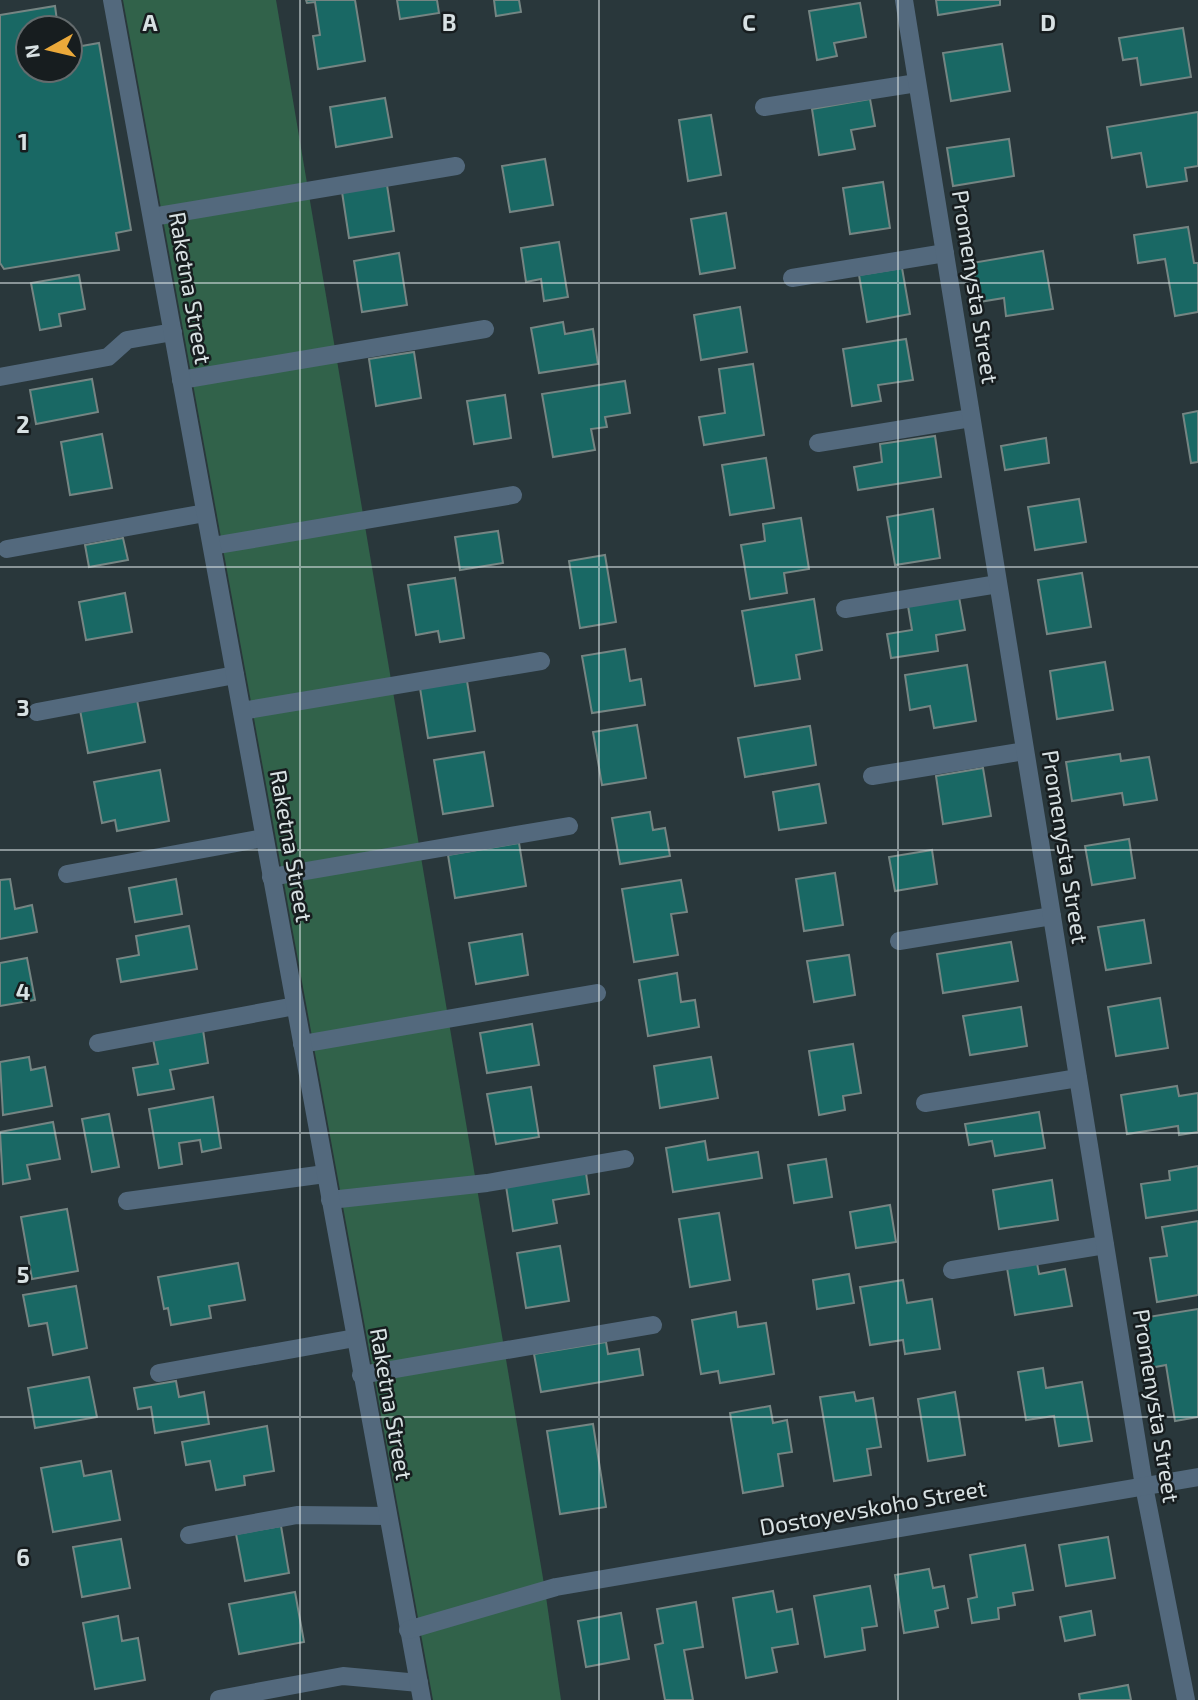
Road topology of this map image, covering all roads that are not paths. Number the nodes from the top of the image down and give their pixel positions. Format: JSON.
{"nodes":[{"id":1,"x":112,"y":0,"type":"edge"},
{"id":2,"x":904,"y":0,"type":"edge"},
{"id":3,"x":917,"y":82,"type":"junction"},
{"id":4,"x":764,"y":107,"type":"dead end"},
{"id":5,"x":456,"y":166,"type":"dead end"},
{"id":6,"x":152,"y":217,"type":"junction"},
{"id":7,"x":945,"y":253,"type":"junction"},
{"id":8,"x":792,"y":278,"type":"dead end"},
{"id":9,"x":485,"y":329,"type":"dead end"},
{"id":10,"x":173,"y":332,"type":"junction"},
{"id":11,"x":0,"y":377,"type":"edge"},
{"id":12,"x":181,"y":380,"type":"junction"},
{"id":13,"x":971,"y":418,"type":"junction"},
{"id":14,"x":818,"y":443,"type":"dead end"},
{"id":15,"x":513,"y":495,"type":"dead end"},
{"id":16,"x":205,"y":513,"type":"junction"},
{"id":17,"x":212,"y":546,"type":"junction"},
{"id":18,"x":7,"y":549,"type":"dead end"},
{"id":19,"x":998,"y":584,"type":"junction"},
{"id":20,"x":845,"y":609,"type":"dead end"},
{"id":21,"x":541,"y":660,"type":"dead end"},
{"id":22,"x":235,"y":675,"type":"junction"},
{"id":23,"x":242,"y":711,"type":"junction"},
{"id":24,"x":37,"y":712,"type":"dead end"},
{"id":25,"x":1025,"y":751,"type":"junction"},
{"id":26,"x":872,"y":776,"type":"dead end"},
{"id":27,"x":569,"y":826,"type":"dead end"},
{"id":28,"x":264,"y":838,"type":"junction"},
{"id":29,"x":67,"y":874,"type":"dead end"},
{"id":30,"x":271,"y":877,"type":"junction"},
{"id":31,"x":1052,"y":916,"type":"junction"},
{"id":32,"x":899,"y":941,"type":"dead end"},
{"id":33,"x":597,"y":993,"type":"dead end"},
{"id":34,"x":295,"y":1006,"type":"junction"},
{"id":35,"x":98,"y":1043,"type":"dead end"},
{"id":36,"x":302,"y":1044,"type":"junction"},
{"id":37,"x":1078,"y":1078,"type":"junction"},
{"id":38,"x":925,"y":1103,"type":"dead end"},
{"id":39,"x":625,"y":1159,"type":"dead end"},
{"id":40,"x":325,"y":1174,"type":"junction"},
{"id":41,"x":330,"y":1200,"type":"junction"},
{"id":42,"x":127,"y":1201,"type":"dead end"},
{"id":43,"x":1105,"y":1245,"type":"junction"},
{"id":44,"x":952,"y":1270,"type":"dead end"},
{"id":45,"x":653,"y":1325,"type":"dead end"},
{"id":46,"x":355,"y":1338,"type":"junction"},
{"id":47,"x":159,"y":1373,"type":"dead end"},
{"id":48,"x":361,"y":1375,"type":"junction"},
{"id":49,"x":1198,"y":1477,"type":"edge"},
{"id":50,"x":1144,"y":1486,"type":"junction"},
{"id":51,"x":387,"y":1516,"type":"junction"},
{"id":52,"x":189,"y":1535,"type":"dead end"},
{"id":53,"x":408,"y":1630,"type":"junction"},
{"id":54,"x":420,"y":1691,"type":"edge"},
{"id":55,"x":219,"y":1699,"type":"edge"},
{"id":56,"x":1186,"y":1700,"type":"edge"}],
"edges":[{"from":1,"to":6,"type":"street","name":"Raketna Street"},
{"from":2,"to":3,"type":"street","name":"Promenysta Street"},
{"from":3,"to":4,"type":"street"},
{"from":3,"to":7,"type":"street","name":"Promenysta Street"},
{"from":5,"to":6,"type":"street"},
{"from":6,"to":10,"type":"street","name":"Raketna Street"},
{"from":7,"to":8,"type":"street"},
{"from":7,"to":13,"type":"street","name":"Promenysta Street"},
{"from":9,"to":12,"type":"street"},
{"from":10,"to":11,"type":"street"},
{"from":10,"to":12,"type":"street","name":"Raketna Street"},
{"from":12,"to":16,"type":"street","name":"Raketna Street"},
{"from":13,"to":14,"type":"street"},
{"from":13,"to":19,"type":"street","name":"Promenysta Street"},
{"from":15,"to":17,"type":"street"},
{"from":16,"to":17,"type":"street","name":"Raketna Street"},
{"from":16,"to":18,"type":"street"},
{"from":17,"to":22,"type":"street","name":"Raketna Street"},
{"from":19,"to":20,"type":"street"},
{"from":19,"to":25,"type":"street","name":"Promenysta Street"},
{"from":21,"to":23,"type":"street"},
{"from":22,"to":23,"type":"street","name":"Raketna Street"},
{"from":22,"to":24,"type":"street"},
{"from":23,"to":28,"type":"street","name":"Raketna Street"},
{"from":25,"to":26,"type":"street"},
{"from":25,"to":31,"type":"street","name":"Promenysta Street"},
{"from":27,"to":30,"type":"street"},
{"from":28,"to":29,"type":"street"},
{"from":28,"to":30,"type":"street","name":"Raketna Street"},
{"from":30,"to":34,"type":"street","name":"Raketna Street"},
{"from":31,"to":32,"type":"street"},
{"from":31,"to":37,"type":"street","name":"Promenysta Street"},
{"from":33,"to":36,"type":"street"},
{"from":34,"to":35,"type":"street"},
{"from":34,"to":36,"type":"street","name":"Raketna Street"},
{"from":36,"to":40,"type":"street","name":"Raketna Street"},
{"from":37,"to":38,"type":"street"},
{"from":37,"to":43,"type":"street","name":"Promenysta Street"},
{"from":39,"to":41,"type":"street"},
{"from":40,"to":41,"type":"street","name":"Raketna Street"},
{"from":40,"to":42,"type":"street"},
{"from":41,"to":46,"type":"street","name":"Raketna Street"},
{"from":43,"to":44,"type":"street"},
{"from":43,"to":50,"type":"street","name":"Promenysta Street"},
{"from":45,"to":48,"type":"street"},
{"from":46,"to":47,"type":"street"},
{"from":46,"to":48,"type":"street","name":"Raketna Street"},
{"from":48,"to":51,"type":"street","name":"Raketna Street"},
{"from":49,"to":50,"type":"street"},
{"from":50,"to":53,"type":"street"},
{"from":50,"to":56,"type":"street","name":"Promenysta Street"},
{"from":51,"to":52,"type":"street"},
{"from":51,"to":53,"type":"street","name":"Raketna Street"},
{"from":53,"to":54,"type":"street","name":"Raketna Street"},
{"from":54,"to":55,"type":"street"}]}
